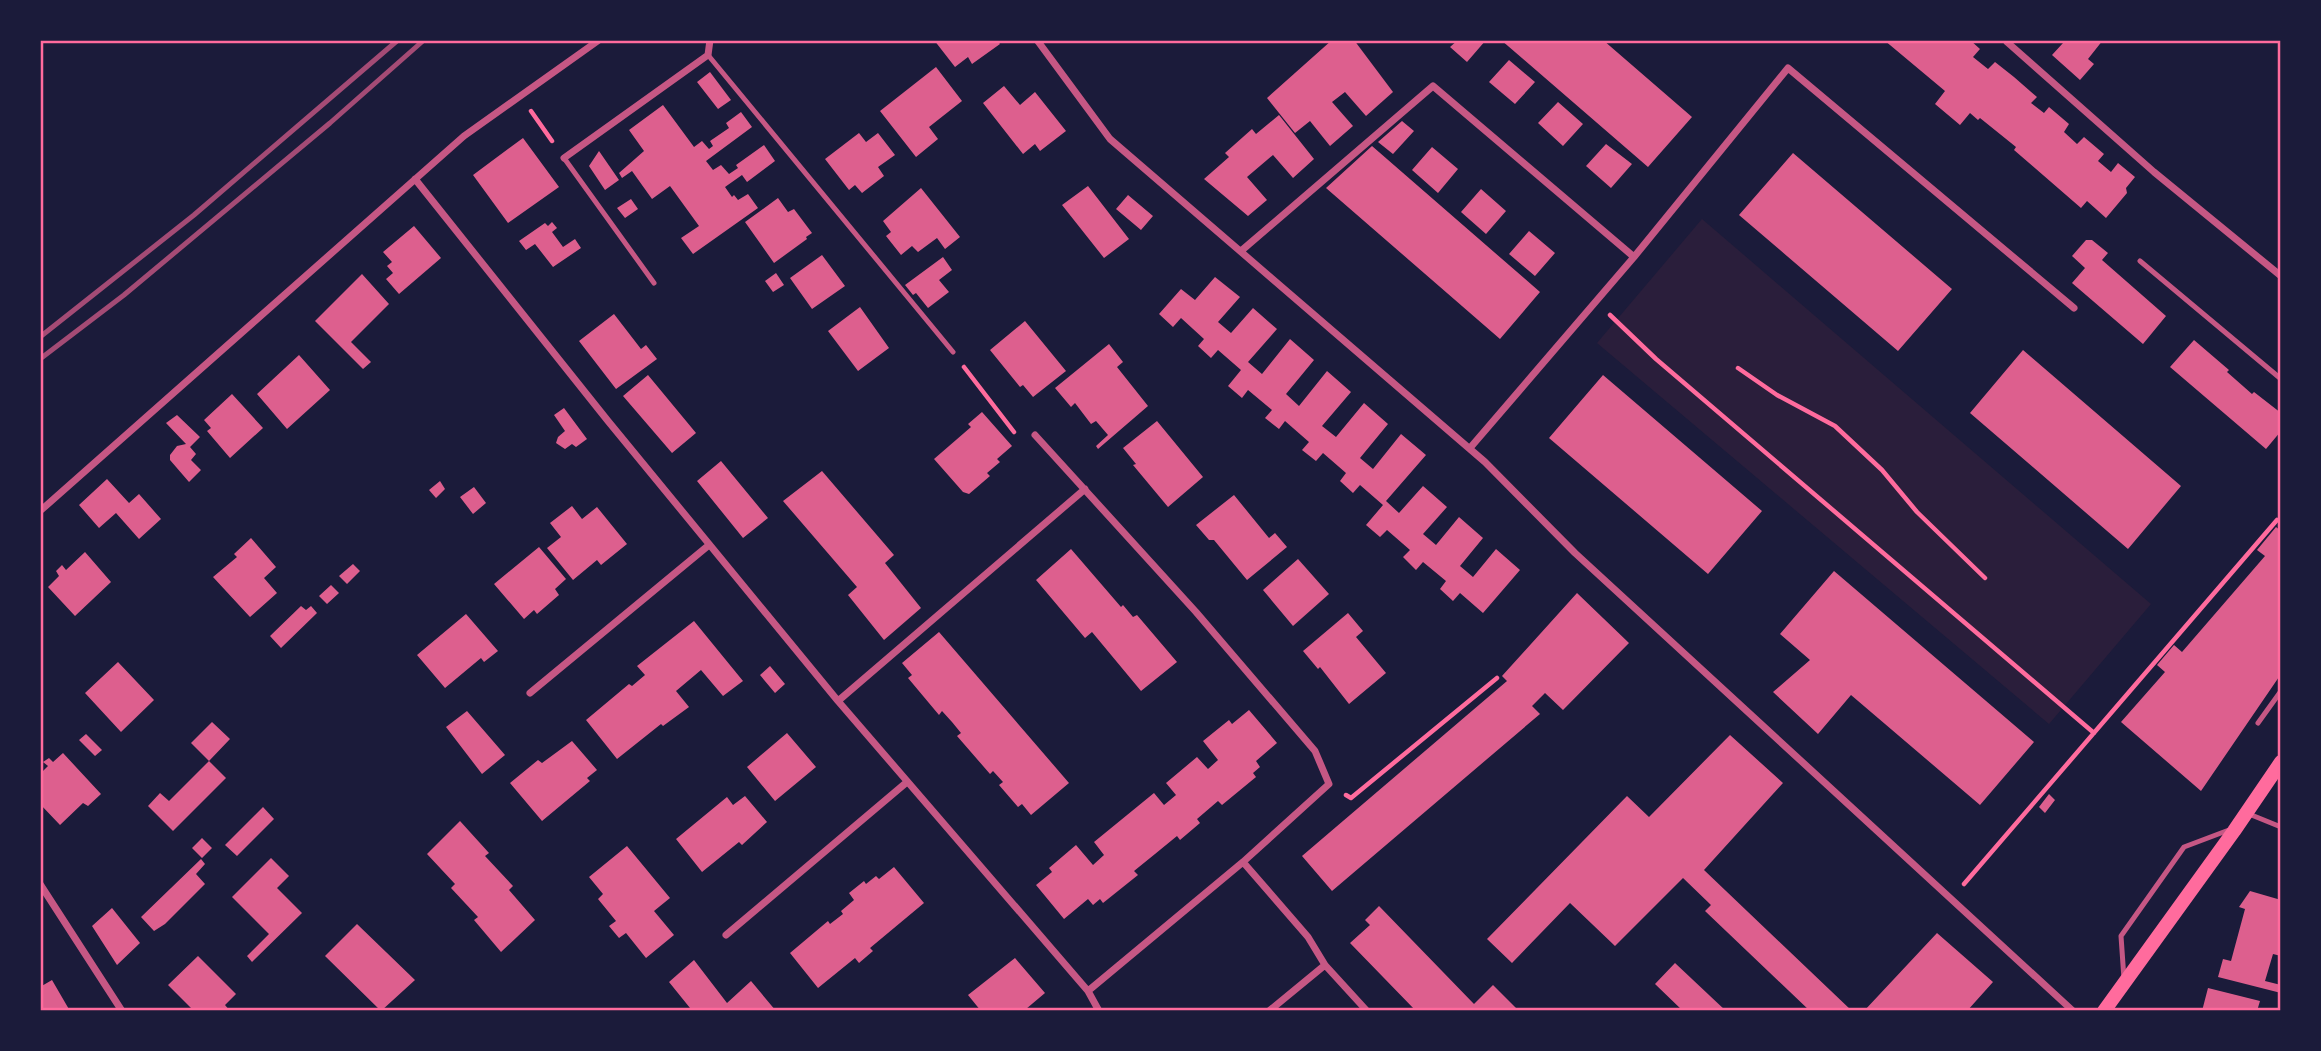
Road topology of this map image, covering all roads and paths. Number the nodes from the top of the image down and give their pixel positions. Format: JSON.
{"nodes":[{"id":1,"x":599,"y":40,"type":"edge"},
{"id":2,"x":710,"y":40,"type":"edge"},
{"id":3,"x":1037,"y":40,"type":"edge"},
{"id":4,"x":2007,"y":41,"type":"edge"},
{"id":5,"x":708,"y":55,"type":"junction"},
{"id":6,"x":520,"y":96,"type":"junction"},
{"id":7,"x":564,"y":158,"type":"junction"},
{"id":8,"x":415,"y":179,"type":"junction"},
{"id":9,"x":1241,"y":251,"type":"junction"},
{"id":10,"x":1634,"y":257,"type":"junction"},
{"id":11,"x":2140,"y":261,"type":"dead end"},
{"id":12,"x":2281,"y":276,"type":"edge"},
{"id":13,"x":654,"y":283,"type":"dead end"},
{"id":14,"x":1596,"y":300,"type":"junction"},
{"id":15,"x":2074,"y":308,"type":"dead end"},
{"id":16,"x":953,"y":352,"type":"joint"},
{"id":17,"x":1738,"y":368,"type":"dead end"},
{"id":18,"x":2281,"y":379,"type":"edge"},
{"id":19,"x":1035,"y":435,"type":"joint"},
{"id":20,"x":1469,"y":448,"type":"junction"},
{"id":21,"x":1085,"y":489,"type":"junction"},
{"id":22,"x":40,"y":511,"type":"edge"},
{"id":23,"x":2277,"y":520,"type":"dead end"},
{"id":24,"x":709,"y":545,"type":"junction"},
{"id":25,"x":1985,"y":578,"type":"dead end"},
{"id":26,"x":1497,"y":678,"type":"dead end"},
{"id":27,"x":2281,"y":691,"type":"edge"},
{"id":28,"x":530,"y":693,"type":"dead end"},
{"id":29,"x":838,"y":701,"type":"junction"},
{"id":30,"x":2259,"y":723,"type":"dead end"},
{"id":31,"x":2094,"y":733,"type":"junction"},
{"id":32,"x":2281,"y":762,"type":"edge"},
{"id":33,"x":907,"y":782,"type":"junction"},
{"id":34,"x":1329,"y":784,"type":"junction"},
{"id":35,"x":2246,"y":813,"type":"junction"},
{"id":36,"x":2281,"y":827,"type":"edge"},
{"id":37,"x":2236,"y":828,"type":"junction"},
{"id":38,"x":1243,"y":862,"type":"junction"},
{"id":39,"x":40,"y":884,"type":"edge"},
{"id":40,"x":1951,"y":898,"type":"junction"},
{"id":41,"x":726,"y":935,"type":"dead end"},
{"id":42,"x":1325,"y":965,"type":"junction"},
{"id":43,"x":2124,"y":983,"type":"junction"},
{"id":44,"x":1088,"y":991,"type":"junction"},
{"id":45,"x":122,"y":1011,"type":"edge"},
{"id":46,"x":1100,"y":1011,"type":"edge"},
{"id":47,"x":1269,"y":1011,"type":"edge"},
{"id":48,"x":1367,"y":1011,"type":"edge"},
{"id":49,"x":2073,"y":1011,"type":"edge"},
{"id":50,"x":2104,"y":1011,"type":"edge"}],
"edges":[{"from":1,"to":6,"type":"street"},
{"from":2,"to":5,"type":"street"},
{"from":3,"to":9,"type":"street"},
{"from":4,"to":12,"type":"street"},
{"from":5,"to":7,"type":"street"},
{"from":5,"to":16,"type":"lane"},
{"from":6,"to":7,"type":"path"},
{"from":6,"to":8,"type":"street"},
{"from":7,"to":13,"type":"lane"},
{"from":8,"to":22,"type":"street"},
{"from":8,"to":24,"type":"street"},
{"from":9,"to":10,"type":"street"},
{"from":9,"to":20,"type":"street"},
{"from":10,"to":14,"type":"street"},
{"from":10,"to":15,"type":"street"},
{"from":11,"to":18,"type":"lane"},
{"from":14,"to":20,"type":"street"},
{"from":14,"to":31,"type":"path"},
{"from":16,"to":19,"type":"path"},
{"from":17,"to":25,"type":"path"},
{"from":19,"to":21,"type":"street"},
{"from":20,"to":40,"type":"street"},
{"from":21,"to":29,"type":"street"},
{"from":21,"to":34,"type":"street"},
{"from":23,"to":31,"type":"path"},
{"from":24,"to":28,"type":"street"},
{"from":24,"to":29,"type":"street"},
{"from":26,"to":34,"type":"path"},
{"from":27,"to":30,"type":"lane"},
{"from":29,"to":33,"type":"street"},
{"from":31,"to":40,"type":"path"},
{"from":32,"to":35,"type":"main road"},
{"from":33,"to":41,"type":"street"},
{"from":33,"to":44,"type":"street"},
{"from":34,"to":38,"type":"street"},
{"from":35,"to":36,"type":"lane"},
{"from":35,"to":37,"type":"main road"},
{"from":37,"to":43,"type":"main road"},
{"from":37,"to":43,"type":"lane"},
{"from":38,"to":42,"type":"street"},
{"from":38,"to":44,"type":"street"},
{"from":39,"to":45,"type":"street"},
{"from":40,"to":49,"type":"street"},
{"from":42,"to":47,"type":"street"},
{"from":42,"to":48,"type":"street"},
{"from":43,"to":50,"type":"main road"},
{"from":44,"to":46,"type":"street"}]}
